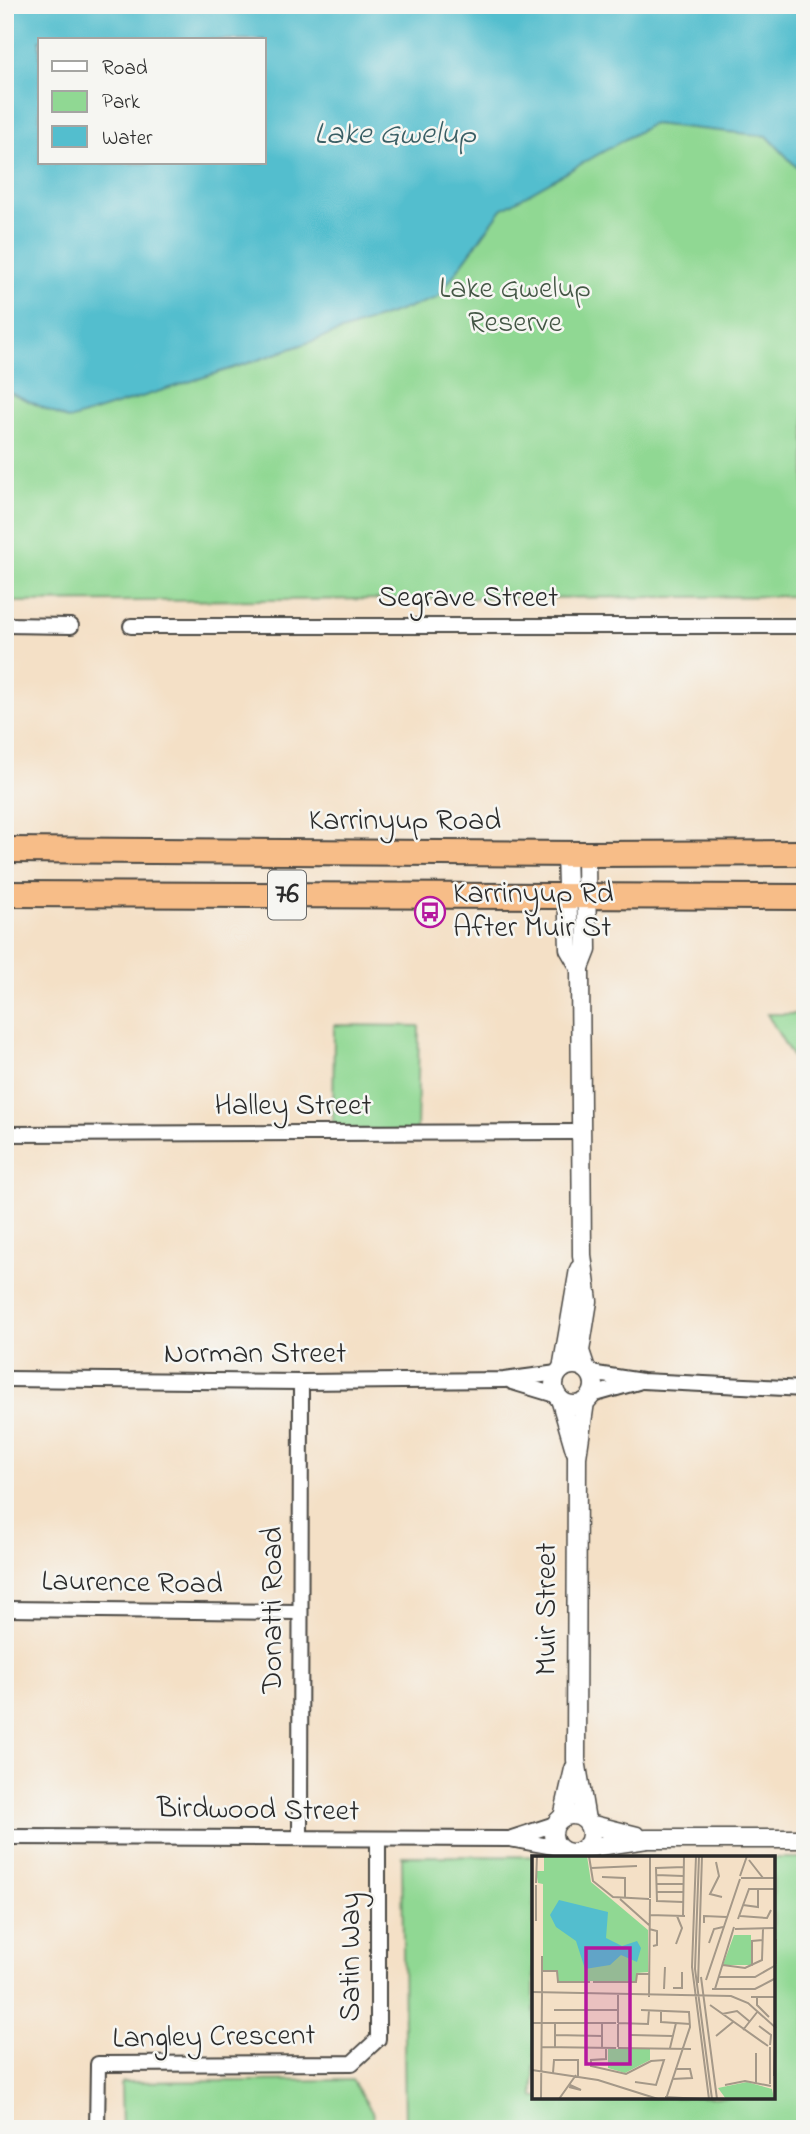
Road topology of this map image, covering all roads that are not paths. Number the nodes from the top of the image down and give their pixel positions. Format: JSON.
{"nodes":[{"id":1,"x":5,"y":625,"type":"edge"},
{"id":2,"x":71,"y":626,"type":"dead end"},
{"id":3,"x":131,"y":626,"type":"dead end"},
{"id":4,"x":805,"y":626,"type":"edge"},
{"id":5,"x":5,"y":850,"type":"edge"},
{"id":6,"x":805,"y":853,"type":"edge"},
{"id":7,"x":576,"y":854,"type":"junction"},
{"id":8,"x":5,"y":894,"type":"edge"},
{"id":9,"x":577,"y":896,"type":"junction"},
{"id":10,"x":805,"y":897,"type":"edge"},
{"id":11,"x":581,"y":1132,"type":"junction"},
{"id":12,"x":5,"y":1134,"type":"edge"},
{"id":13,"x":582,"y":1255,"type":"junction"},
{"id":14,"x":560,"y":1371,"type":"junction"},
{"id":15,"x":588,"y":1371,"type":"junction"},
{"id":16,"x":5,"y":1379,"type":"edge"},
{"id":17,"x":504,"y":1380,"type":"junction"},
{"id":18,"x":642,"y":1381,"type":"junction"},
{"id":19,"x":301,"y":1382,"type":"junction"},
{"id":20,"x":805,"y":1389,"type":"edge"},
{"id":21,"x":558,"y":1398,"type":"junction"},
{"id":22,"x":588,"y":1399,"type":"junction"},
{"id":23,"x":577,"y":1457,"type":"junction"},
{"id":24,"x":5,"y":1609,"type":"edge"},
{"id":25,"x":300,"y":1612,"type":"junction"},
{"id":26,"x":576,"y":1760,"type":"junction"},
{"id":27,"x":559,"y":1821,"type":"junction"},
{"id":28,"x":588,"y":1822,"type":"junction"},
{"id":29,"x":5,"y":1837,"type":"edge"},
{"id":30,"x":300,"y":1838,"type":"junction"},
{"id":31,"x":510,"y":1839,"type":"junction"},
{"id":32,"x":647,"y":1839,"type":"junction"},
{"id":33,"x":805,"y":1839,"type":"edge"},
{"id":34,"x":378,"y":1840,"type":"junction"},
{"id":35,"x":559,"y":1847,"type":"junction"},
{"id":36,"x":586,"y":1847,"type":"junction"},
{"id":37,"x":352,"y":2063,"type":"joint"},
{"id":38,"x":97,"y":2129,"type":"edge"}],
"edges":[{"from":1,"to":2,"type":"street"},
{"from":3,"to":4,"type":"street","name":"Segrave Street"},
{"from":5,"to":7,"type":"highway","name":"Karrinyup Road","number":"76"},
{"from":6,"to":7,"type":"highway","name":"Karrinyup Road","number":"76"},
{"from":7,"to":9,"type":"street"},
{"from":8,"to":9,"type":"highway","number":"76"},
{"from":9,"to":10,"type":"highway","number":"76"},
{"from":9,"to":11,"type":"street"},
{"from":11,"to":12,"type":"street","name":"Halley Street"},
{"from":11,"to":13,"type":"street"},
{"from":13,"to":14,"type":"street"},
{"from":13,"to":15,"type":"street"},
{"from":14,"to":15,"type":"street"},
{"from":14,"to":17,"type":"street","name":"Norman Street"},
{"from":14,"to":21,"type":"street"},
{"from":15,"to":18,"type":"street"},
{"from":15,"to":22,"type":"street"},
{"from":16,"to":19,"type":"street","name":"Norman Street"},
{"from":17,"to":19,"type":"street","name":"Norman Street"},
{"from":17,"to":21,"type":"street","name":"Norman Street"},
{"from":18,"to":20,"type":"street"},
{"from":18,"to":22,"type":"street"},
{"from":19,"to":25,"type":"street","name":"Donatti Road"},
{"from":21,"to":22,"type":"street"},
{"from":21,"to":23,"type":"street","name":"Muir Street"},
{"from":22,"to":23,"type":"street","name":"Muir Street"},
{"from":23,"to":26,"type":"street","name":"Muir Street"},
{"from":24,"to":25,"type":"street","name":"Laurence Road"},
{"from":25,"to":30,"type":"street","name":"Donatti Road"},
{"from":26,"to":27,"type":"street","name":"Muir Street"},
{"from":26,"to":28,"type":"street","name":"Muir Street"},
{"from":27,"to":28,"type":"street"},
{"from":27,"to":31,"type":"street","name":"Birdwood Street"},
{"from":27,"to":35,"type":"street"},
{"from":28,"to":32,"type":"street"},
{"from":28,"to":36,"type":"street"},
{"from":29,"to":30,"type":"street","name":"Birdwood Street"},
{"from":30,"to":34,"type":"street","name":"Birdwood Street"},
{"from":31,"to":34,"type":"street","name":"Birdwood Street"},
{"from":31,"to":35,"type":"street","name":"Birdwood Street"},
{"from":32,"to":33,"type":"street"},
{"from":32,"to":36,"type":"street"},
{"from":34,"to":37,"type":"street","name":"Satin Way"},
{"from":35,"to":36,"type":"street"},
{"from":37,"to":38,"type":"street","name":"Langley Crescent"}]}
